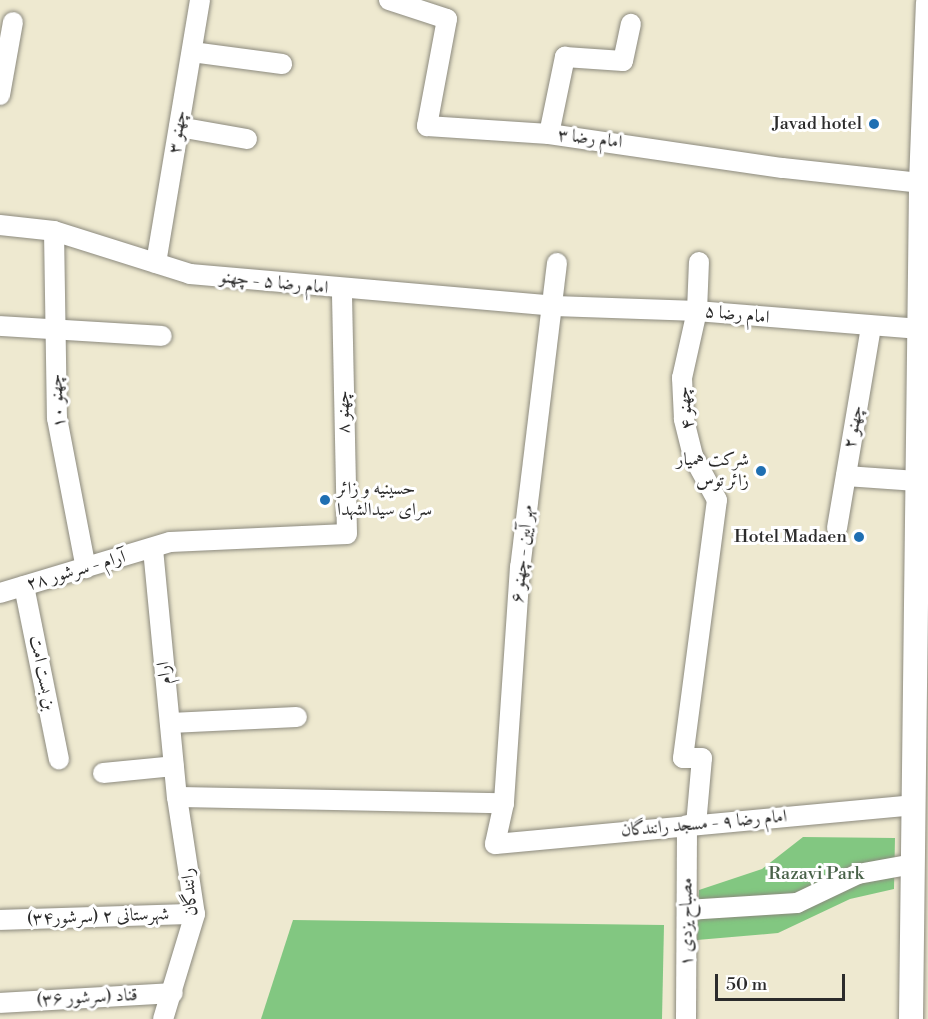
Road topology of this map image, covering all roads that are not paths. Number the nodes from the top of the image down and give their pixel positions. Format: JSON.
{"nodes":[{"id":1,"x":200,"y":0,"type":"edge"},
{"id":2,"x":389,"y":1,"type":"edge"},
{"id":3,"x":928,"y":3,"type":"edge"},
{"id":4,"x":12,"y":22,"type":"dead end"},
{"id":5,"x":631,"y":24,"type":"dead end"},
{"id":6,"x":192,"y":52,"type":"junction"},
{"id":7,"x":282,"y":64,"type":"dead end"},
{"id":8,"x":0,"y":95,"type":"edge"},
{"id":9,"x":179,"y":127,"type":"junction"},
{"id":10,"x":549,"y":134,"type":"junction"},
{"id":11,"x":248,"y":140,"type":"dead end"},
{"id":12,"x":921,"y":183,"type":"junction"},
{"id":13,"x":0,"y":225,"type":"edge"},
{"id":14,"x":54,"y":231,"type":"junction"},
{"id":15,"x":699,"y":261,"type":"dead end"},
{"id":16,"x":156,"y":263,"type":"junction"},
{"id":17,"x":557,"y":263,"type":"dead end"},
{"id":18,"x":342,"y":289,"type":"junction"},
{"id":19,"x":554,"y":306,"type":"junction"},
{"id":20,"x":697,"y":311,"type":"junction"},
{"id":21,"x":0,"y":326,"type":"edge"},
{"id":22,"x":871,"y":326,"type":"junction"},
{"id":23,"x":920,"y":329,"type":"junction"},
{"id":24,"x":54,"y":331,"type":"junction"},
{"id":25,"x":162,"y":336,"type":"dead end"},
{"id":26,"x":846,"y":476,"type":"junction"},
{"id":27,"x":917,"y":481,"type":"junction"},
{"id":28,"x":717,"y":500,"type":"joint"},
{"id":29,"x":837,"y":528,"type":"dead end"},
{"id":30,"x":347,"y":534,"type":"joint"},
{"id":31,"x":153,"y":549,"type":"junction"},
{"id":32,"x":86,"y":568,"type":"junction"},
{"id":33,"x":24,"y":586,"type":"junction"},
{"id":34,"x":0,"y":593,"type":"edge"},
{"id":35,"x":297,"y":717,"type":"dead end"},
{"id":36,"x":170,"y":723,"type":"junction"},
{"id":37,"x":59,"y":760,"type":"dead end"},
{"id":38,"x":174,"y":766,"type":"junction"},
{"id":39,"x":103,"y":773,"type":"dead end"},
{"id":40,"x":177,"y":797,"type":"junction"},
{"id":41,"x":504,"y":803,"type":"junction"},
{"id":42,"x":913,"y":806,"type":"junction"},
{"id":43,"x":692,"y":825,"type":"junction"},
{"id":44,"x":495,"y":844,"type":"joint"},
{"id":45,"x":913,"y":864,"type":"junction"},
{"id":46,"x":687,"y":910,"type":"junction"},
{"id":47,"x":195,"y":914,"type":"junction"},
{"id":48,"x":0,"y":920,"type":"edge"},
{"id":49,"x":173,"y":993,"type":"junction"},
{"id":50,"x":0,"y":1003,"type":"edge"},
{"id":51,"x":163,"y":1019,"type":"edge"},
{"id":52,"x":686,"y":1019,"type":"edge"},
{"id":53,"x":911,"y":1019,"type":"edge"}],
"edges":[{"from":1,"to":6,"type":"street","name":"چهنو ۳"},
{"from":2,"to":10,"type":"street","name":"امام رضا ۳"},
{"from":3,"to":12,"type":"main road"},
{"from":4,"to":8,"type":"street"},
{"from":5,"to":10,"type":"street"},
{"from":6,"to":7,"type":"street"},
{"from":6,"to":9,"type":"street","name":"چهنو ۳"},
{"from":9,"to":11,"type":"street"},
{"from":9,"to":16,"type":"street","name":"چهنو ۳"},
{"from":10,"to":12,"type":"street","name":"امام رضا ۳"},
{"from":12,"to":23,"type":"main road"},
{"from":13,"to":14,"type":"street","name":"امام رضا ۵ - چهنو"},
{"from":14,"to":16,"type":"street","name":"امام رضا ۵ - چهنو"},
{"from":14,"to":24,"type":"street","name":"چهنو ۱۰"},
{"from":15,"to":20,"type":"street","name":"چهنو ۴"},
{"from":16,"to":18,"type":"street","name":"امام رضا ۵ - چهنو"},
{"from":17,"to":19,"type":"street","name":"مهر آیین - چهنو ۶"},
{"from":18,"to":19,"type":"street","name":"امام رضا ۵ - چهنو"},
{"from":18,"to":30,"type":"street","name":"چهنو ۸"},
{"from":19,"to":20,"type":"street","name":"امام رضا ۵"},
{"from":19,"to":41,"type":"street","name":"مهر آیین - چهنو ۶"},
{"from":20,"to":22,"type":"street","name":"امام رضا ۵"},
{"from":20,"to":28,"type":"street","name":"چهنو ۴"},
{"from":21,"to":24,"type":"street"},
{"from":22,"to":23,"type":"street","name":"امام رضا ۵"},
{"from":22,"to":26,"type":"street","name":"چهنو ۲"},
{"from":23,"to":27,"type":"main road"},
{"from":24,"to":25,"type":"street"},
{"from":24,"to":32,"type":"street","name":"چهنو ۱۰"},
{"from":26,"to":27,"type":"street"},
{"from":26,"to":29,"type":"street","name":"چهنو ۲"},
{"from":27,"to":42,"type":"main road"},
{"from":28,"to":43,"type":"street","name":"مصباح یزدی ۱"},
{"from":30,"to":31,"type":"street","name":"آرام - سرشور ۲۸"},
{"from":31,"to":32,"type":"street","name":"آرام - سرشور ۲۸"},
{"from":31,"to":36,"type":"street","name":"ارام"},
{"from":32,"to":33,"type":"street","name":"آرام - سرشور ۲۸"},
{"from":33,"to":34,"type":"street","name":"آرام - سرشور ۲۸"},
{"from":33,"to":37,"type":"street","name":"بن بست امت"},
{"from":35,"to":36,"type":"street"},
{"from":36,"to":38,"type":"street","name":"ارام"},
{"from":38,"to":39,"type":"street"},
{"from":38,"to":40,"type":"street","name":"ارام"},
{"from":40,"to":41,"type":"street"},
{"from":40,"to":47,"type":"street","name":"رانندگان"},
{"from":41,"to":44,"type":"street","name":"مهر آیین - چهنو ۶"},
{"from":42,"to":43,"type":"street","name":"امام رضا ۹ - مسجد رانندگان"},
{"from":42,"to":45,"type":"main road"},
{"from":43,"to":44,"type":"street","name":"امام رضا ۹ - مسجد رانندگان"},
{"from":43,"to":46,"type":"street","name":"مصباح یزدی ۱"},
{"from":45,"to":46,"type":"street"},
{"from":45,"to":53,"type":"main road"},
{"from":46,"to":52,"type":"street","name":"مصباح یزدی ۱"},
{"from":47,"to":48,"type":"street","name":"شهرستانی ۲ (سرشور۳۴)"},
{"from":47,"to":49,"type":"street","name":"رانندگان"},
{"from":49,"to":50,"type":"street","name":"قناد (سرشور ۳۶)"},
{"from":49,"to":51,"type":"street","name":"رانندگان"}]}
